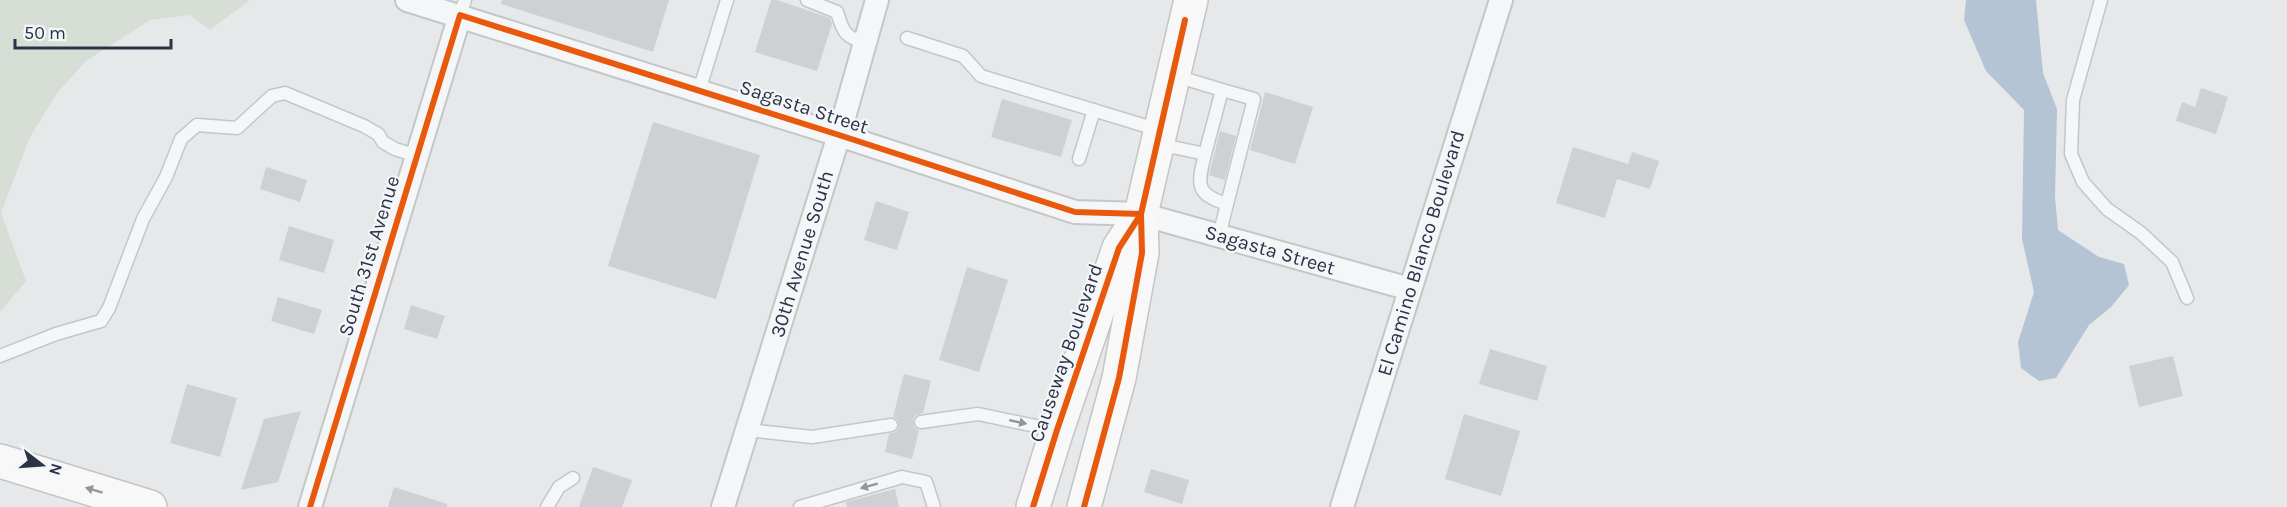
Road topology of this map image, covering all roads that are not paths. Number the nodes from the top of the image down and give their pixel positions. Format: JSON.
{"nodes":[{"id":1,"x":407,"y":0,"type":"edge"},
{"id":2,"x":726,"y":0,"type":"edge"},
{"id":3,"x":807,"y":0,"type":"edge"},
{"id":4,"x":877,"y":0,"type":"edge"},
{"id":5,"x":1501,"y":0,"type":"edge"},
{"id":6,"x":2101,"y":0,"type":"edge"},
{"id":7,"x":1186,"y":1,"type":"edge"},
{"id":8,"x":463,"y":8,"type":"edge"},
{"id":9,"x":907,"y":38,"type":"dead end"},
{"id":10,"x":865,"y":43,"type":"junction"},
{"id":11,"x":1173,"y":75,"type":"junction"},
{"id":12,"x":1222,"y":90,"type":"junction"},
{"id":13,"x":699,"y":91,"type":"junction"},
{"id":14,"x":1094,"y":110,"type":"junction"},
{"id":15,"x":839,"y":135,"type":"junction"},
{"id":16,"x":1158,"y":137,"type":"junction"},
{"id":17,"x":1205,"y":154,"type":"junction"},
{"id":18,"x":417,"y":156,"type":"junction"},
{"id":19,"x":1079,"y":159,"type":"dead end"},
{"id":20,"x":1227,"y":204,"type":"junction"},
{"id":21,"x":1141,"y":214,"type":"junction"},
{"id":22,"x":1220,"y":236,"type":"junction"},
{"id":23,"x":1410,"y":289,"type":"junction"},
{"id":24,"x":2187,"y":298,"type":"dead end"},
{"id":25,"x":0,"y":356,"type":"edge"},
{"id":26,"x":921,"y":422,"type":"dead end"},
{"id":27,"x":891,"y":425,"type":"dead end"},
{"id":28,"x":747,"y":430,"type":"junction"},
{"id":29,"x":1057,"y":430,"type":"junction"},
{"id":30,"x":0,"y":461,"type":"edge"},
{"id":31,"x":573,"y":478,"type":"dead end"},
{"id":32,"x":150,"y":507,"type":"edge"},
{"id":33,"x":310,"y":507,"type":"edge"},
{"id":34,"x":547,"y":507,"type":"edge"},
{"id":35,"x":723,"y":507,"type":"edge"},
{"id":36,"x":800,"y":507,"type":"edge"},
{"id":37,"x":933,"y":507,"type":"edge"},
{"id":38,"x":1033,"y":507,"type":"edge"},
{"id":39,"x":1084,"y":507,"type":"edge"},
{"id":40,"x":1342,"y":507,"type":"edge"}],
"edges":[{"from":1,"to":8,"type":"street","name":"Sagasta Street"},
{"from":2,"to":13,"type":"lane"},
{"from":3,"to":10,"type":"lane"},
{"from":4,"to":10,"type":"street","name":"30th Avenue South"},
{"from":5,"to":23,"type":"street","name":"El Camino Blanco Boulevard"},
{"from":6,"to":24,"type":"lane"},
{"from":7,"to":11,"type":"main road","name":"Causeway Boulevard"},
{"from":8,"to":13,"type":"street","name":"Sagasta Street"},
{"from":8,"to":18,"type":"street","name":"South 31st Avenue"},
{"from":9,"to":14,"type":"lane"},
{"from":10,"to":15,"type":"street","name":"30th Avenue South"},
{"from":11,"to":12,"type":"lane"},
{"from":11,"to":16,"type":"main road","name":"Causeway Boulevard"},
{"from":12,"to":17,"type":"lane"},
{"from":12,"to":20,"type":"lane"},
{"from":13,"to":15,"type":"street","name":"Sagasta Street"},
{"from":14,"to":16,"type":"lane"},
{"from":14,"to":19,"type":"lane"},
{"from":15,"to":21,"type":"street","name":"Sagasta Street"},
{"from":15,"to":28,"type":"street","name":"30th Avenue South"},
{"from":16,"to":17,"type":"lane"},
{"from":16,"to":21,"type":"main road","name":"Causeway Boulevard"},
{"from":17,"to":20,"type":"lane"},
{"from":18,"to":25,"type":"lane"},
{"from":18,"to":33,"type":"street","name":"South 31st Avenue"},
{"from":20,"to":22,"type":"lane"},
{"from":21,"to":22,"type":"street","name":"Sagasta Street"},
{"from":21,"to":29,"type":"main road","name":"Causeway Boulevard"},
{"from":21,"to":39,"type":"main road","name":"Causeway Boulevard"},
{"from":22,"to":23,"type":"street","name":"Sagasta Street"},
{"from":23,"to":40,"type":"street","name":"El Camino Blanco Boulevard"},
{"from":26,"to":29,"type":"lane","one_way":true},
{"from":27,"to":28,"type":"lane"},
{"from":28,"to":35,"type":"street","name":"30th Avenue South"},
{"from":29,"to":38,"type":"main road","name":"Causeway Boulevard"},
{"from":32,"to":30,"type":"main road","one_way":true},
{"from":31,"to":34,"type":"lane"},
{"from":37,"to":36,"type":"lane","one_way":true}]}
